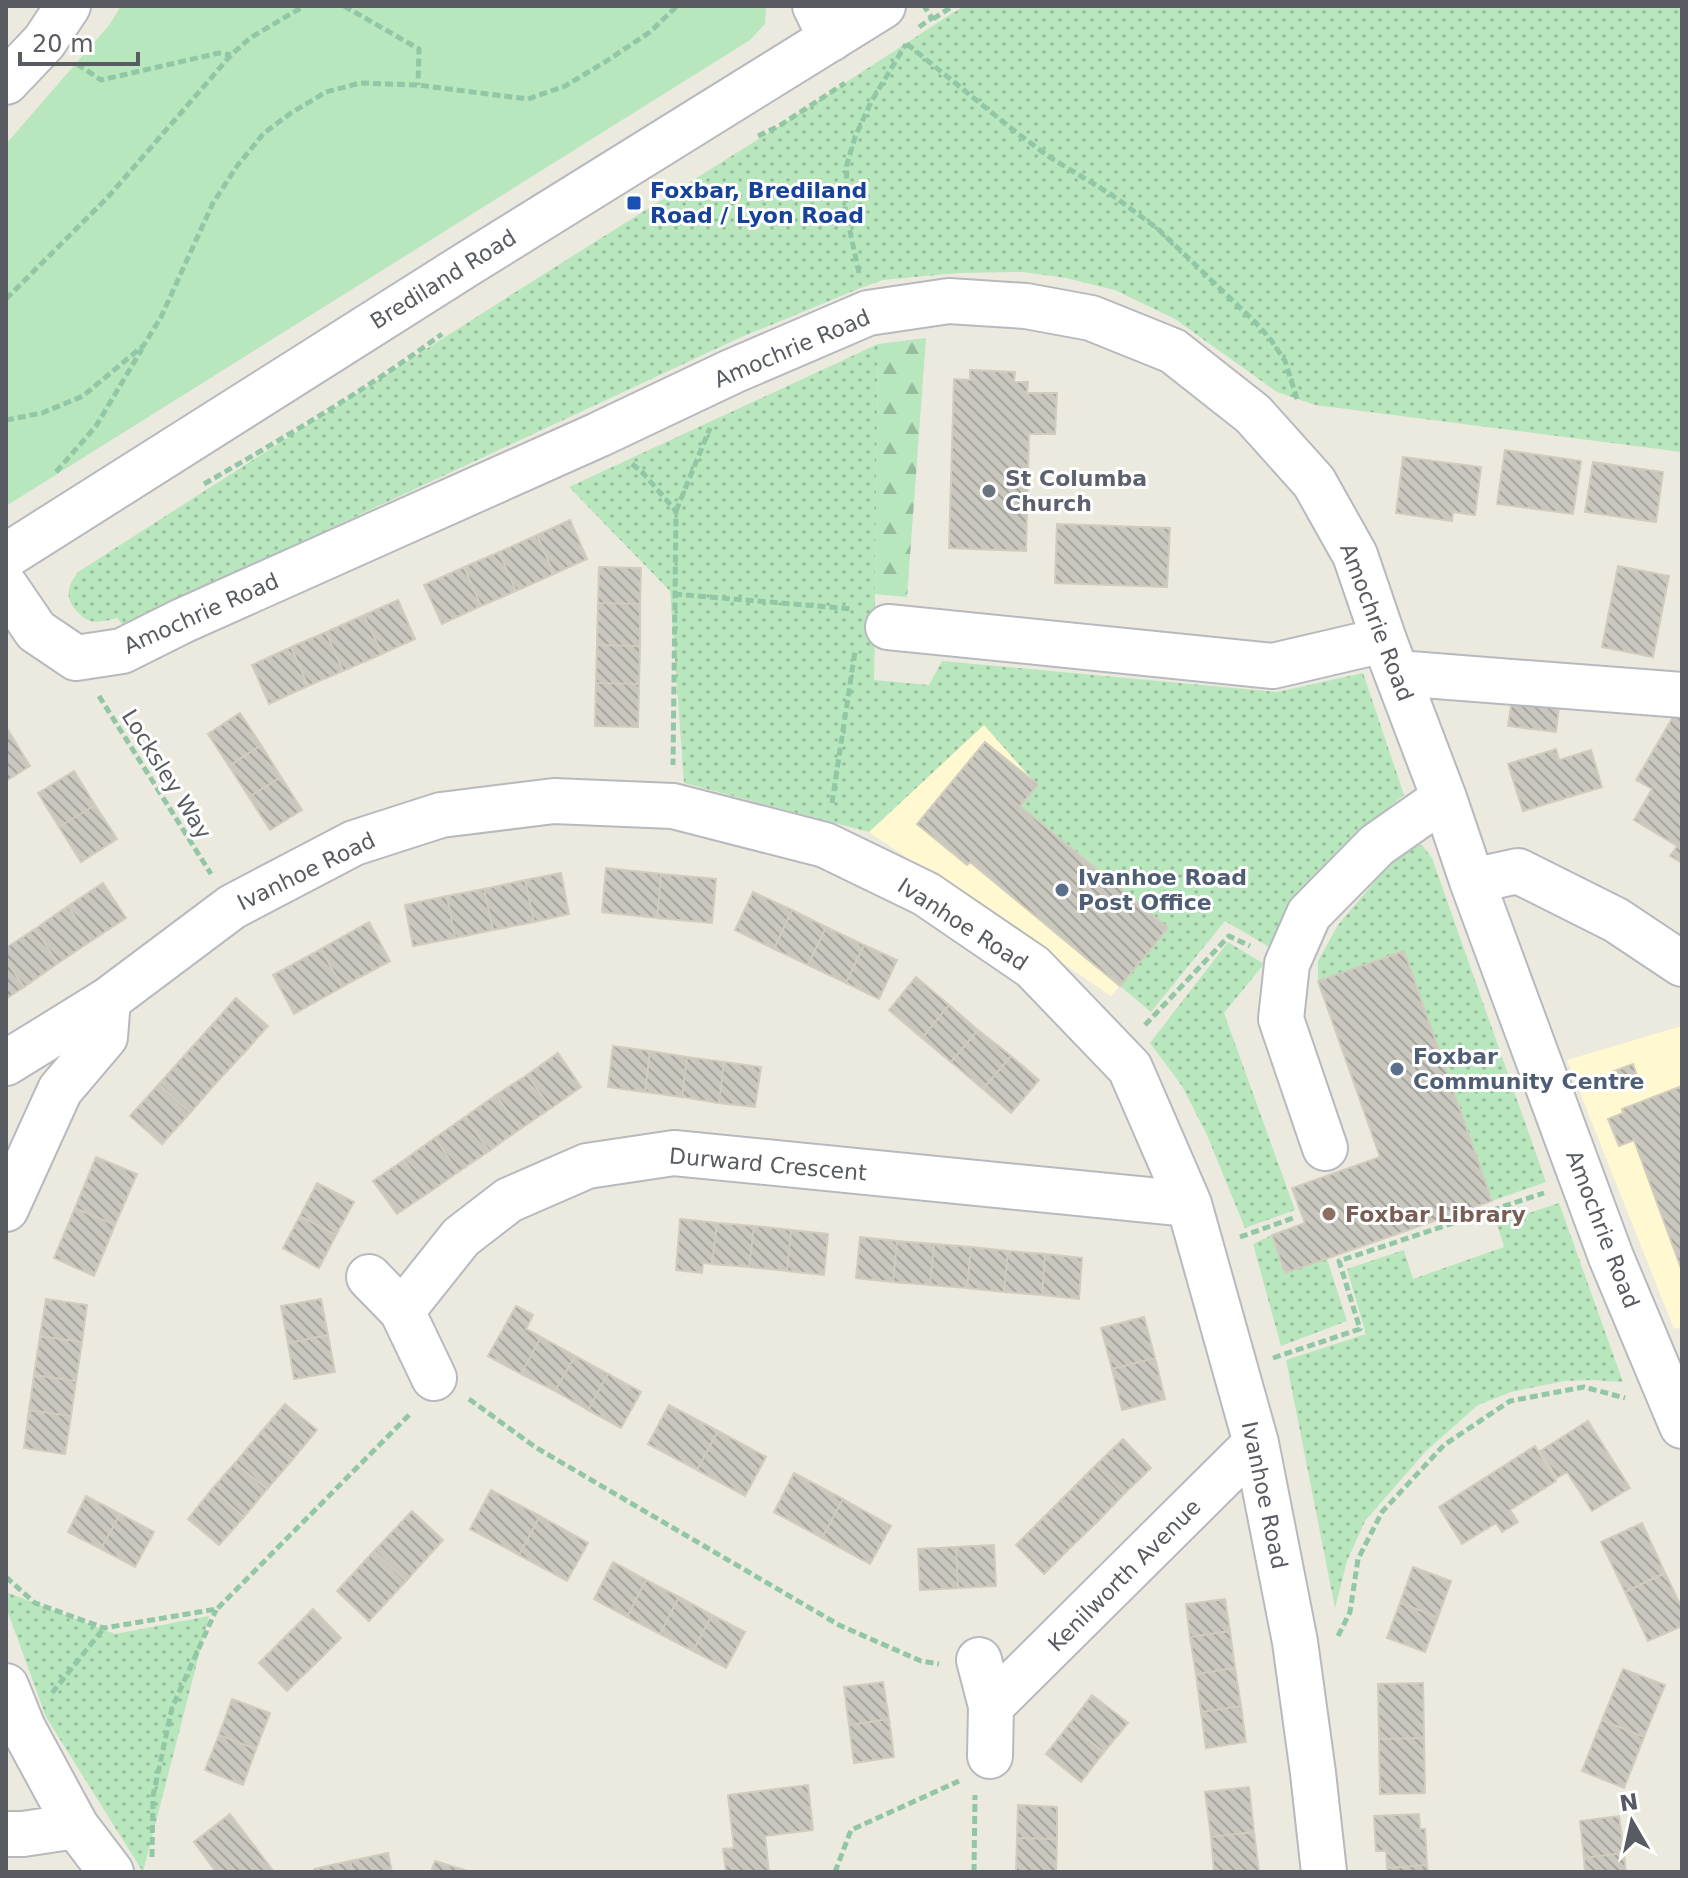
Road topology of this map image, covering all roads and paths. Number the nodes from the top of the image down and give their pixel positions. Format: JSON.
{"nodes":[{"id":1,"x":68,"y":6,"type":"edge"},
{"id":2,"x":304,"y":6,"type":"edge"},
{"id":3,"x":344,"y":6,"type":"edge"},
{"id":4,"x":677,"y":6,"type":"edge"},
{"id":5,"x":924,"y":6,"type":"edge"},
{"id":6,"x":953,"y":6,"type":"edge"},
{"id":7,"x":932,"y":19,"type":"junction"},
{"id":8,"x":823,"y":22,"type":"edge"},
{"id":9,"x":901,"y":30,"type":"edge"},
{"id":10,"x":44,"y":42,"type":"junction"},
{"id":11,"x":231,"y":55,"type":"junction"},
{"id":12,"x":6,"y":82,"type":"edge"},
{"id":13,"x":418,"y":85,"type":"junction"},
{"id":14,"x":6,"y":299,"type":"edge"},
{"id":15,"x":868,"y":313,"type":"junction"},
{"id":16,"x":144,"y":345,"type":"junction"},
{"id":17,"x":733,"y":371,"type":"junction"},
{"id":18,"x":1297,"y":400,"type":"dead end"},
{"id":19,"x":6,"y":420,"type":"edge"},
{"id":20,"x":598,"y":435,"type":"junction"},
{"id":21,"x":676,"y":511,"type":"junction"},
{"id":22,"x":43,"y":532,"type":"junction"},
{"id":23,"x":6,"y":556,"type":"edge"},
{"id":24,"x":6,"y":587,"type":"edge"},
{"id":25,"x":674,"y":594,"type":"junction"},
{"id":26,"x":868,"y":626,"type":"junction"},
{"id":27,"x":21,"y":641,"type":"edge"},
{"id":28,"x":1390,"y":656,"type":"junction"},
{"id":29,"x":76,"y":658,"type":"junction"},
{"id":30,"x":1682,"y":695,"type":"edge"},
{"id":31,"x":1444,"y":798,"type":"junction"},
{"id":32,"x":673,"y":806,"type":"junction"},
{"id":33,"x":825,"y":845,"type":"junction"},
{"id":34,"x":1472,"y":881,"type":"junction"},
{"id":35,"x":232,"y":907,"type":"junction"},
{"id":36,"x":1287,"y":964,"type":"junction"},
{"id":37,"x":1682,"y":964,"type":"edge"},
{"id":38,"x":108,"y":1000,"type":"junction"},
{"id":39,"x":1117,"y":1055,"type":"junction"},
{"id":40,"x":6,"y":1063,"type":"edge"},
{"id":41,"x":1325,"y":1148,"type":"dead end"},
{"id":42,"x":1583,"y":1180,"type":"junction"},
{"id":43,"x":1189,"y":1204,"type":"junction"},
{"id":44,"x":6,"y":1209,"type":"edge"},
{"id":45,"x":1296,"y":1217,"type":"dead end"},
{"id":46,"x":1202,"y":1251,"type":"junction"},
{"id":47,"x":369,"y":1277,"type":"dead end"},
{"id":48,"x":402,"y":1311,"type":"junction"},
{"id":49,"x":1236,"y":1371,"type":"junction"},
{"id":50,"x":434,"y":1378,"type":"junction"},
{"id":51,"x":1679,"y":1419,"type":"edge"},
{"id":52,"x":1256,"y":1443,"type":"junction"},
{"id":53,"x":6,"y":1577,"type":"edge"},
{"id":54,"x":217,"y":1609,"type":"junction"},
{"id":55,"x":104,"y":1628,"type":"junction"},
{"id":56,"x":1337,"y":1639,"type":"dead end"},
{"id":57,"x":979,"y":1660,"type":"joint"},
{"id":58,"x":6,"y":1686,"type":"edge"},
{"id":59,"x":991,"y":1706,"type":"junction"},
{"id":60,"x":23,"y":1728,"type":"junction"},
{"id":61,"x":982,"y":1765,"type":"junction"},
{"id":62,"x":76,"y":1826,"type":"junction"},
{"id":63,"x":6,"y":1834,"type":"edge"},
{"id":64,"x":151,"y":1857,"type":"dead end"},
{"id":65,"x":111,"y":1872,"type":"edge"},
{"id":66,"x":835,"y":1872,"type":"edge"},
{"id":67,"x":974,"y":1872,"type":"edge"},
{"id":68,"x":1324,"y":1872,"type":"edge"}],
"edges":[{"from":1,"to":10,"type":"street"},
{"from":2,"to":11,"type":"path"},
{"from":3,"to":13,"type":"path"},
{"from":4,"to":13,"type":"path"},
{"from":5,"to":7,"type":"path"},
{"from":6,"to":7,"type":"path"},
{"from":7,"to":9,"type":"path"},
{"from":8,"to":9,"type":"street","name":"Brediland Road"},
{"from":8,"to":22,"type":"street","name":"Brediland Road"},
{"from":9,"to":15,"type":"path"},
{"from":9,"to":18,"type":"path"},
{"from":10,"to":11,"type":"path"},
{"from":10,"to":12,"type":"street"},
{"from":11,"to":14,"type":"path"},
{"from":13,"to":16,"type":"path"},
{"from":15,"to":17,"type":"street","name":"Amochrie Road"},
{"from":15,"to":28,"type":"street","name":"Amochrie Road"},
{"from":16,"to":19,"type":"path"},
{"from":16,"to":22,"type":"path"},
{"from":17,"to":20,"type":"street","name":"Amochrie Road"},
{"from":17,"to":21,"type":"path"},
{"from":20,"to":21,"type":"path"},
{"from":20,"to":29,"type":"street","name":"Amochrie Road"},
{"from":21,"to":25,"type":"path"},
{"from":22,"to":23,"type":"street","name":"Brediland Road"},
{"from":24,"to":27,"type":"street"},
{"from":25,"to":26,"type":"path"},
{"from":25,"to":32,"type":"path"},
{"from":26,"to":28,"type":"street"},
{"from":26,"to":33,"type":"path"},
{"from":27,"to":29,"type":"street"},
{"from":28,"to":30,"type":"street"},
{"from":28,"to":31,"type":"street","name":"Amochrie Road"},
{"from":29,"to":35,"type":"path","name":"Locksley Way"},
{"from":31,"to":34,"type":"street","name":"Amochrie Road"},
{"from":31,"to":36,"type":"street"},
{"from":32,"to":33,"type":"street","name":"Ivanhoe Road"},
{"from":32,"to":35,"type":"street","name":"Ivanhoe Road"},
{"from":33,"to":39,"type":"street","name":"Ivanhoe Road"},
{"from":34,"to":37,"type":"street"},
{"from":34,"to":42,"type":"street","name":"Amochrie Road"},
{"from":35,"to":38,"type":"street","name":"Ivanhoe Road"},
{"from":36,"to":39,"type":"path"},
{"from":36,"to":41,"type":"street"},
{"from":38,"to":40,"type":"street","name":"Ivanhoe Road"},
{"from":38,"to":44,"type":"street"},
{"from":39,"to":43,"type":"street","name":"Ivanhoe Road"},
{"from":42,"to":49,"type":"path"},
{"from":42,"to":51,"type":"street","name":"Amochrie Road"},
{"from":43,"to":46,"type":"street","name":"Ivanhoe Road"},
{"from":43,"to":48,"type":"street","name":"Durward Crescent"},
{"from":45,"to":46,"type":"path"},
{"from":46,"to":49,"type":"street","name":"Ivanhoe Road"},
{"from":47,"to":48,"type":"street"},
{"from":48,"to":50,"type":"street"},
{"from":49,"to":52,"type":"street","name":"Ivanhoe Road"},
{"from":50,"to":54,"type":"path"},
{"from":50,"to":57,"type":"path"},
{"from":51,"to":56,"type":"path"},
{"from":52,"to":59,"type":"street","name":"Kenilworth Avenue"},
{"from":52,"to":68,"type":"street","name":"Ivanhoe Road"},
{"from":53,"to":55,"type":"path"},
{"from":54,"to":55,"type":"path"},
{"from":54,"to":64,"type":"path"},
{"from":55,"to":60,"type":"path"},
{"from":57,"to":59,"type":"street"},
{"from":58,"to":60,"type":"street"},
{"from":59,"to":61,"type":"street"},
{"from":60,"to":62,"type":"street"},
{"from":61,"to":66,"type":"path"},
{"from":61,"to":67,"type":"path"},
{"from":62,"to":63,"type":"street"},
{"from":62,"to":65,"type":"street"}]}
